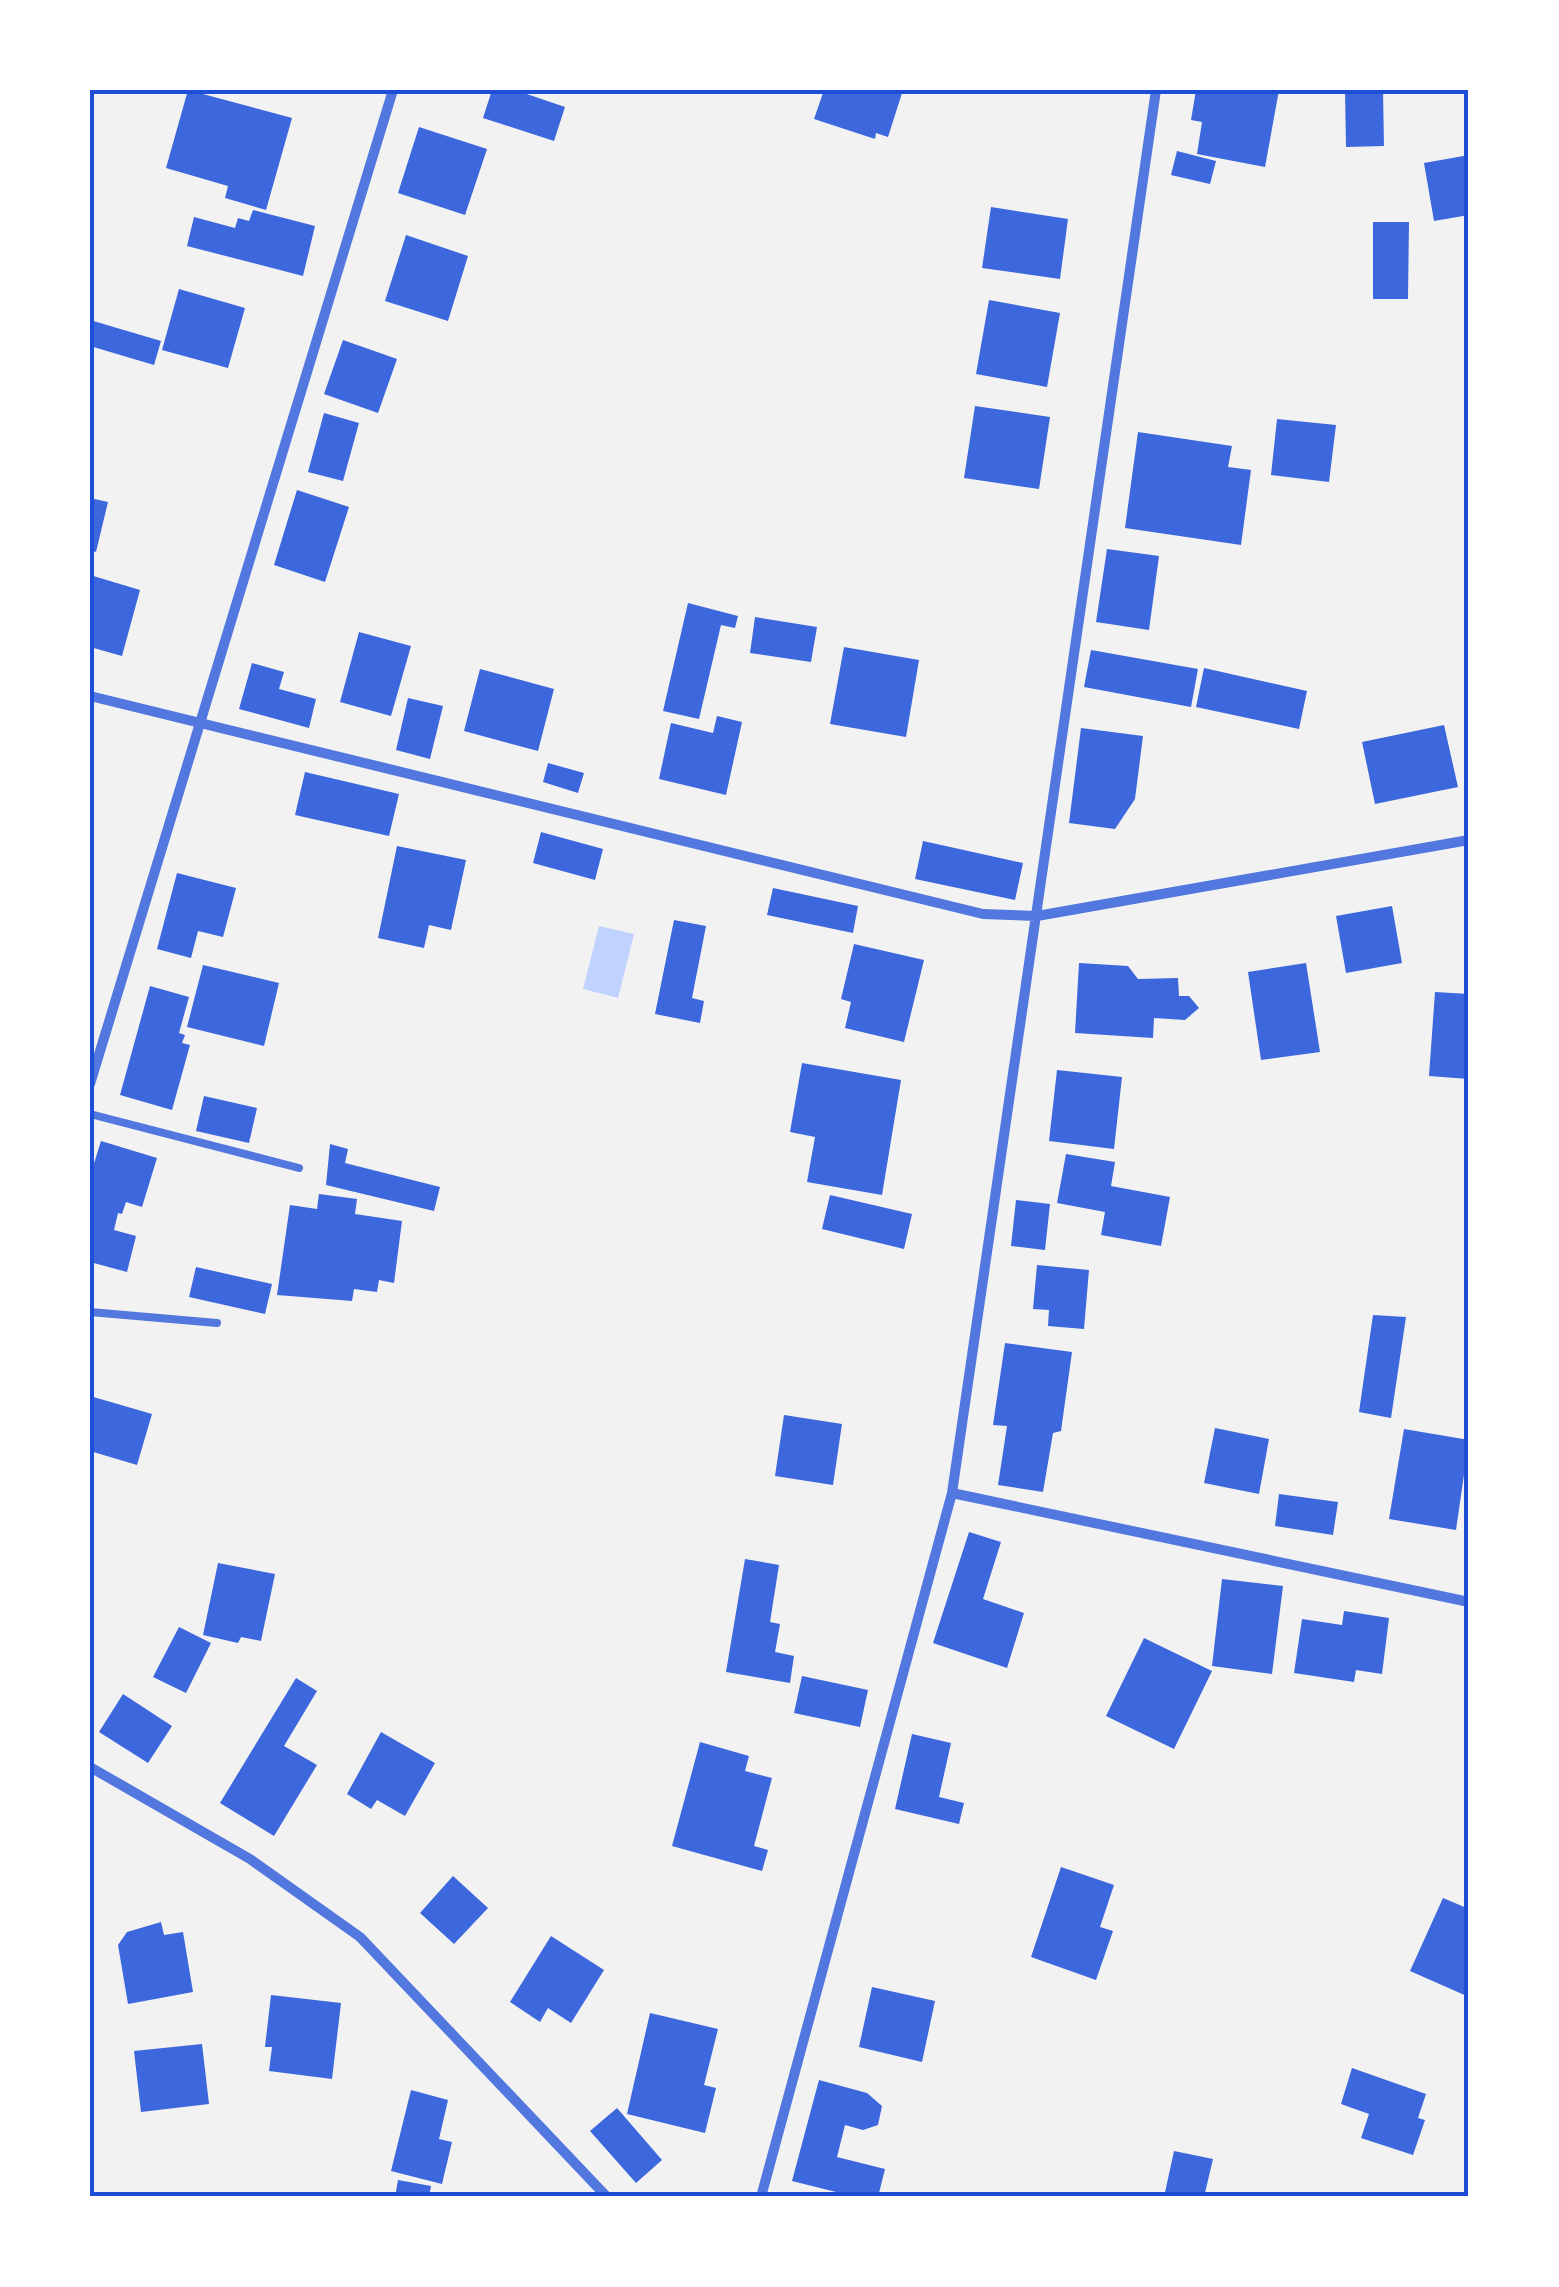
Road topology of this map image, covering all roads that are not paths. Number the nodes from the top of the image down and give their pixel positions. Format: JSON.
{"nodes":[{"id":1,"x":393,"y":90,"type":"edge"},
{"id":2,"x":1156,"y":90,"type":"edge"},
{"id":3,"x":90,"y":696,"type":"edge"},
{"id":4,"x":198,"y":723,"type":"junction"},
{"id":5,"x":1469,"y":840,"type":"edge"},
{"id":6,"x":1036,"y":916,"type":"junction"},
{"id":7,"x":90,"y":1084,"type":"edge"},
{"id":8,"x":90,"y":1114,"type":"edge"},
{"id":9,"x":299,"y":1168,"type":"dead end"},
{"id":10,"x":90,"y":1312,"type":"edge"},
{"id":11,"x":217,"y":1323,"type":"dead end"},
{"id":12,"x":952,"y":1493,"type":"junction"},
{"id":13,"x":1469,"y":1602,"type":"edge"},
{"id":14,"x":90,"y":1767,"type":"edge"},
{"id":15,"x":606,"y":2197,"type":"edge"},
{"id":16,"x":761,"y":2197,"type":"edge"}],
"edges":[{"from":1,"to":4,"type":"street"},
{"from":2,"to":6,"type":"street"},
{"from":3,"to":4,"type":"street"},
{"from":4,"to":6,"type":"street"},
{"from":4,"to":7,"type":"street"},
{"from":5,"to":6,"type":"street"},
{"from":6,"to":12,"type":"street"},
{"from":8,"to":9,"type":"lane"},
{"from":10,"to":11,"type":"lane"},
{"from":12,"to":13,"type":"street"},
{"from":12,"to":16,"type":"street"},
{"from":14,"to":15,"type":"street"}]}
